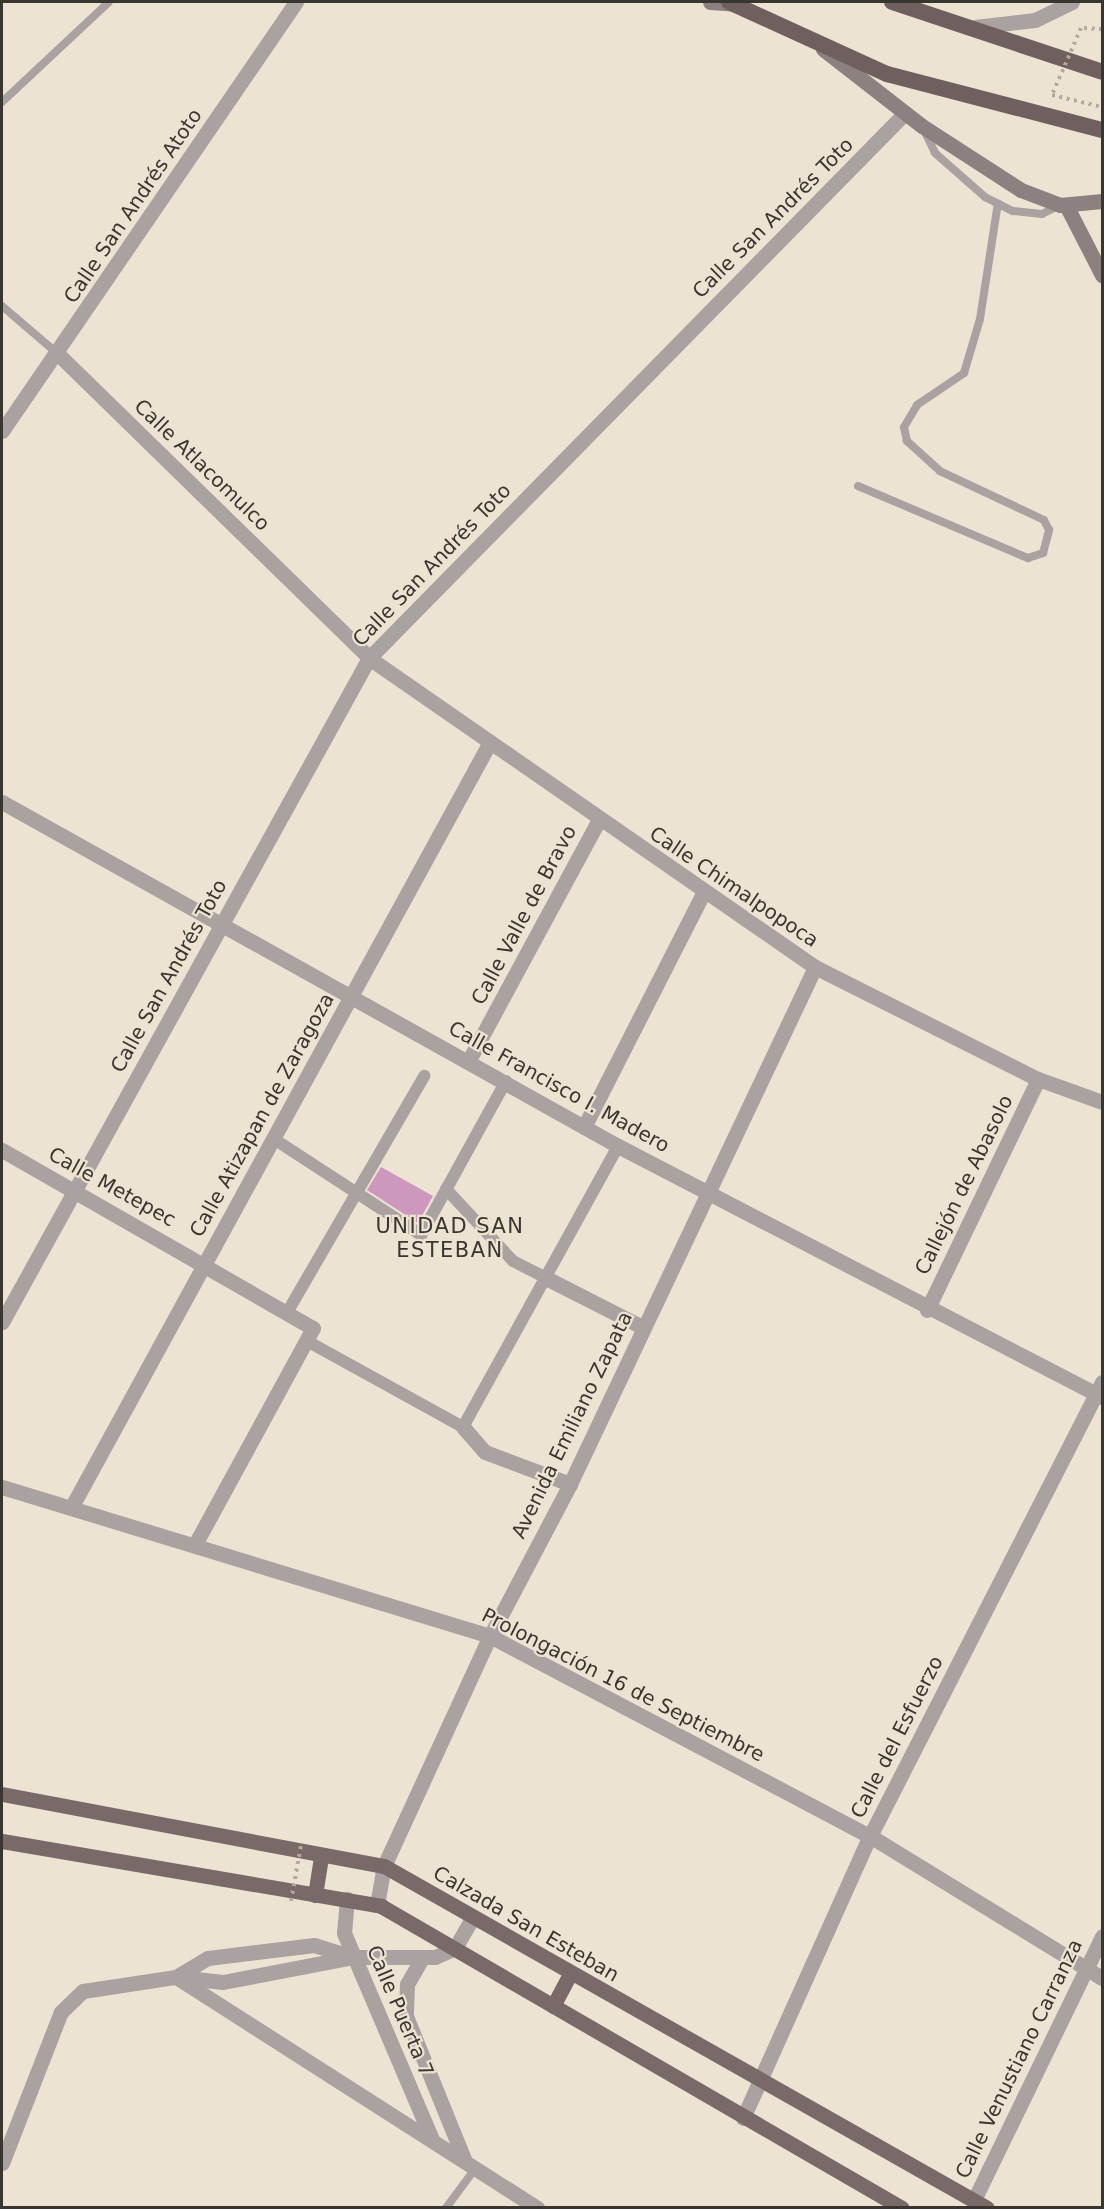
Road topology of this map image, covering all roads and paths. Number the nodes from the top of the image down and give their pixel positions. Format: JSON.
{"nodes":[{"id":1,"x":109,"y":2,"type":"edge"},
{"id":2,"x":296,"y":2,"type":"edge"},
{"id":3,"x":710,"y":2,"type":"edge"},
{"id":4,"x":892,"y":2,"type":"edge"},
{"id":5,"x":1072,"y":2,"type":"edge"},
{"id":6,"x":732,"y":3,"type":"edge"},
{"id":7,"x":952,"y":23,"type":"junction"},
{"id":8,"x":1102,"y":29,"type":"edge"},
{"id":9,"x":816,"y":43,"type":"junction"},
{"id":10,"x":1102,"y":72,"type":"edge"},
{"id":11,"x":2,"y":102,"type":"edge"},
{"id":12,"x":1102,"y":107,"type":"edge"},
{"id":13,"x":905,"y":113,"type":"junction"},
{"id":14,"x":921,"y":126,"type":"junction"},
{"id":15,"x":1102,"y":130,"type":"edge"},
{"id":16,"x":1102,"y":201,"type":"edge"},
{"id":17,"x":998,"y":203,"type":"junction"},
{"id":18,"x":1063,"y":205,"type":"junction"},
{"id":19,"x":1102,"y":275,"type":"edge"},
{"id":20,"x":2,"y":306,"type":"edge"},
{"id":21,"x":59,"y":355,"type":"junction"},
{"id":22,"x":2,"y":431,"type":"edge"},
{"id":23,"x":858,"y":486,"type":"dead end"},
{"id":24,"x":369,"y":658,"type":"junction"},
{"id":25,"x":490,"y":742,"type":"junction"},
{"id":26,"x":2,"y":802,"type":"edge"},
{"id":27,"x":598,"y":820,"type":"junction"},
{"id":28,"x":703,"y":893,"type":"junction"},
{"id":29,"x":222,"y":924,"type":"junction"},
{"id":30,"x":815,"y":967,"type":"junction"},
{"id":31,"x":352,"y":995,"type":"junction"},
{"id":32,"x":469,"y":1060,"type":"junction"},
{"id":33,"x":423,"y":1076,"type":"dead end"},
{"id":34,"x":1038,"y":1079,"type":"junction"},
{"id":35,"x":506,"y":1081,"type":"junction"},
{"id":36,"x":1102,"y":1102,"type":"edge"},
{"id":37,"x":584,"y":1127,"type":"junction"},
{"id":38,"x":274,"y":1139,"type":"junction"},
{"id":39,"x":618,"y":1146,"type":"junction"},
{"id":40,"x":2,"y":1150,"type":"edge"},
{"id":41,"x":74,"y":1189,"type":"junction"},
{"id":42,"x":446,"y":1189,"type":"junction"},
{"id":43,"x":351,"y":1194,"type":"junction"},
{"id":44,"x":707,"y":1194,"type":"junction"},
{"id":45,"x":204,"y":1264,"type":"junction"},
{"id":46,"x":544,"y":1277,"type":"junction"},
{"id":47,"x":927,"y":1310,"type":"junction"},
{"id":48,"x":288,"y":1311,"type":"junction"},
{"id":49,"x":2,"y":1322,"type":"edge"},
{"id":50,"x":642,"y":1327,"type":"junction"},
{"id":51,"x":307,"y":1341,"type":"junction"},
{"id":52,"x":1100,"y":1391,"type":"edge"},
{"id":53,"x":463,"y":1427,"type":"junction"},
{"id":54,"x":570,"y":1484,"type":"junction"},
{"id":55,"x":2,"y":1487,"type":"edge"},
{"id":56,"x":71,"y":1508,"type":"junction"},
{"id":57,"x":196,"y":1543,"type":"junction"},
{"id":58,"x":490,"y":1636,"type":"junction"},
{"id":59,"x":6,"y":1798,"type":"edge"},
{"id":60,"x":870,"y":1836,"type":"junction"},
{"id":61,"x":2,"y":1841,"type":"edge"},
{"id":62,"x":301,"y":1845,"type":"dead end"},
{"id":63,"x":321,"y":1856,"type":"junction"},
{"id":64,"x":384,"y":1866,"type":"junction"},
{"id":65,"x":315,"y":1895,"type":"junction"},
{"id":66,"x":347,"y":1899,"type":"junction"},
{"id":67,"x":291,"y":1901,"type":"dead end"},
{"id":68,"x":377,"y":1905,"type":"junction"},
{"id":69,"x":472,"y":1917,"type":"junction"},
{"id":70,"x":1102,"y":1936,"type":"edge"},
{"id":71,"x":455,"y":1948,"type":"junction"},
{"id":72,"x":353,"y":1957,"type":"junction"},
{"id":73,"x":421,"y":1960,"type":"junction"},
{"id":74,"x":1086,"y":1971,"type":"junction"},
{"id":75,"x":570,"y":1974,"type":"junction"},
{"id":76,"x":176,"y":1977,"type":"junction"},
{"id":77,"x":1102,"y":1978,"type":"edge"},
{"id":78,"x":553,"y":2006,"type":"junction"},
{"id":79,"x":759,"y":2083,"type":"junction"},
{"id":80,"x":743,"y":2118,"type":"junction"},
{"id":81,"x":431,"y":2137,"type":"junction"},
{"id":82,"x":2,"y":2163,"type":"edge"},
{"id":83,"x":470,"y":2165,"type":"junction"},
{"id":84,"x":980,"y":2204,"type":"edge"},
{"id":85,"x":446,"y":2208,"type":"edge"},
{"id":86,"x":537,"y":2208,"type":"edge"},
{"id":87,"x":902,"y":2208,"type":"edge"}],
"edges":[{"from":1,"to":11,"type":"lane"},
{"from":2,"to":21,"type":"street","name":"Calle San Andrés Atoto"},
{"from":3,"to":6,"type":"main road"},
{"from":4,"to":7,"type":"highway"},
{"from":5,"to":7,"type":"street"},
{"from":6,"to":9,"type":"highway"},
{"from":7,"to":10,"type":"highway"},
{"from":8,"to":12,"type":"path","bridge":true},
{"from":9,"to":13,"type":"main road"},
{"from":9,"to":15,"type":"highway"},
{"from":13,"to":14,"type":"main road"},
{"from":13,"to":24,"type":"street","name":"Calle San Andrés Toto"},
{"from":14,"to":17,"type":"lane"},
{"from":14,"to":18,"type":"main road"},
{"from":16,"to":18,"type":"main road"},
{"from":17,"to":18,"type":"lane"},
{"from":17,"to":23,"type":"lane"},
{"from":18,"to":19,"type":"main road"},
{"from":20,"to":21,"type":"lane","name":"Calle Atlacomulco"},
{"from":21,"to":22,"type":"street","name":"Calle San Andrés Atoto"},
{"from":21,"to":24,"type":"street","name":"Calle Atlacomulco"},
{"from":24,"to":25,"type":"street","name":"Calle Chimalpopoca"},
{"from":24,"to":29,"type":"street","name":"Calle San Andrés Toto"},
{"from":25,"to":27,"type":"street","name":"Calle Chimalpopoca"},
{"from":25,"to":31,"type":"street","name":"Calle Atizapan de Zaragoza"},
{"from":26,"to":29,"type":"street","name":"Calle Francisco I. Madero"},
{"from":27,"to":28,"type":"street","name":"Calle Chimalpopoca"},
{"from":27,"to":32,"type":"street","name":"Calle Valle de Bravo"},
{"from":28,"to":30,"type":"street","name":"Calle Chimalpopoca"},
{"from":28,"to":37,"type":"street"},
{"from":29,"to":31,"type":"street","name":"Calle Francisco I. Madero"},
{"from":29,"to":41,"type":"street","name":"Calle San Andrés Toto"},
{"from":30,"to":34,"type":"street","name":"Calle Chimalpopoca"},
{"from":30,"to":44,"type":"street","name":"Avenida Emiliano Zapata"},
{"from":31,"to":32,"type":"street","name":"Calle Francisco I. Madero"},
{"from":31,"to":38,"type":"street","name":"Calle Atizapan de Zaragoza"},
{"from":32,"to":35,"type":"street","name":"Calle Francisco I. Madero"},
{"from":33,"to":43,"type":"street"},
{"from":34,"to":36,"type":"street","name":"Calle Chimalpopoca"},
{"from":34,"to":47,"type":"street","name":"Callejón de Abasolo"},
{"from":35,"to":37,"type":"street","name":"Calle Francisco I. Madero"},
{"from":35,"to":42,"type":"street"},
{"from":37,"to":39,"type":"street","name":"Calle Francisco I. Madero"},
{"from":38,"to":43,"type":"street"},
{"from":38,"to":45,"type":"street","name":"Calle Atizapan de Zaragoza"},
{"from":39,"to":44,"type":"street","name":"Calle Francisco I. Madero"},
{"from":39,"to":46,"type":"street"},
{"from":40,"to":41,"type":"street","name":"Calle Metepec"},
{"from":41,"to":45,"type":"street","name":"Calle Metepec"},
{"from":41,"to":49,"type":"street","name":"Calle San Andrés Toto"},
{"from":42,"to":43,"type":"street"},
{"from":42,"to":46,"type":"street"},
{"from":43,"to":48,"type":"street"},
{"from":44,"to":47,"type":"street","name":"Calle Francisco I. Madero"},
{"from":44,"to":50,"type":"street","name":"Avenida Emiliano Zapata"},
{"from":45,"to":48,"type":"street","name":"Calle Metepec"},
{"from":45,"to":56,"type":"street","name":"Calle Atizapan de Zaragoza"},
{"from":46,"to":50,"type":"street"},
{"from":46,"to":53,"type":"street"},
{"from":47,"to":52,"type":"street","name":"Calle Francisco I. Madero"},
{"from":48,"to":51,"type":"street","name":"Calle Metepec"},
{"from":50,"to":54,"type":"street","name":"Avenida Emiliano Zapata"},
{"from":51,"to":53,"type":"street"},
{"from":51,"to":57,"type":"street"},
{"from":52,"to":60,"type":"street","name":"Calle del Esfuerzo"},
{"from":53,"to":54,"type":"street"},
{"from":54,"to":58,"type":"street","name":"Avenida Emiliano Zapata"},
{"from":55,"to":56,"type":"street","name":"Prolongación 16 de Septiembre"},
{"from":56,"to":57,"type":"street","name":"Prolongación 16 de Septiembre"},
{"from":57,"to":58,"type":"street","name":"Prolongación 16 de Septiembre"},
{"from":58,"to":60,"type":"street","name":"Prolongación 16 de Septiembre"},
{"from":58,"to":64,"type":"street","name":"Avenida Emiliano Zapata"},
{"from":59,"to":63,"type":"main road","name":"Calzada San Esteban"},
{"from":60,"to":74,"type":"street","name":"Prolongación 16 de Septiembre"},
{"from":60,"to":79,"type":"street","name":"Calle del Esfuerzo"},
{"from":61,"to":65,"type":"main road"},
{"from":62,"to":67,"type":"path","bridge":true},
{"from":63,"to":64,"type":"main road","name":"Calzada San Esteban"},
{"from":63,"to":65,"type":"main road"},
{"from":64,"to":68,"type":"street","name":"Avenida Emiliano Zapata"},
{"from":64,"to":69,"type":"main road","name":"Calzada San Esteban"},
{"from":65,"to":66,"type":"main road"},
{"from":66,"to":68,"type":"main road"},
{"from":66,"to":72,"type":"street","name":"Calle Puerta 7"},
{"from":68,"to":71,"type":"main road"},
{"from":69,"to":71,"type":"street"},
{"from":69,"to":75,"type":"main road","name":"Calzada San Esteban"},
{"from":70,"to":74,"type":"street","name":"Calle Venustiano Carranza"},
{"from":71,"to":73,"type":"street"},
{"from":71,"to":78,"type":"main road"},
{"from":72,"to":73,"type":"street"},
{"from":72,"to":76,"type":"street"},
{"from":72,"to":76,"type":"street"},
{"from":72,"to":81,"type":"street","name":"Calle Puerta 7"},
{"from":73,"to":83,"type":"street","name":"Calle Puerta 7"},
{"from":74,"to":77,"type":"street","name":"Prolongación 16 de Septiembre"},
{"from":74,"to":84,"type":"street","name":"Calle Venustiano Carranza"},
{"from":75,"to":78,"type":"main road"},
{"from":75,"to":79,"type":"main road","name":"Calzada San Esteban"},
{"from":76,"to":81,"type":"street"},
{"from":76,"to":82,"type":"street"},
{"from":78,"to":80,"type":"main road"},
{"from":79,"to":80,"type":"street","name":"Calle del Esfuerzo"},
{"from":79,"to":84,"type":"main road","name":"Calzada San Esteban"},
{"from":80,"to":87,"type":"main road"},
{"from":81,"to":83,"type":"street"},
{"from":83,"to":85,"type":"lane"},
{"from":83,"to":86,"type":"street"}]}
